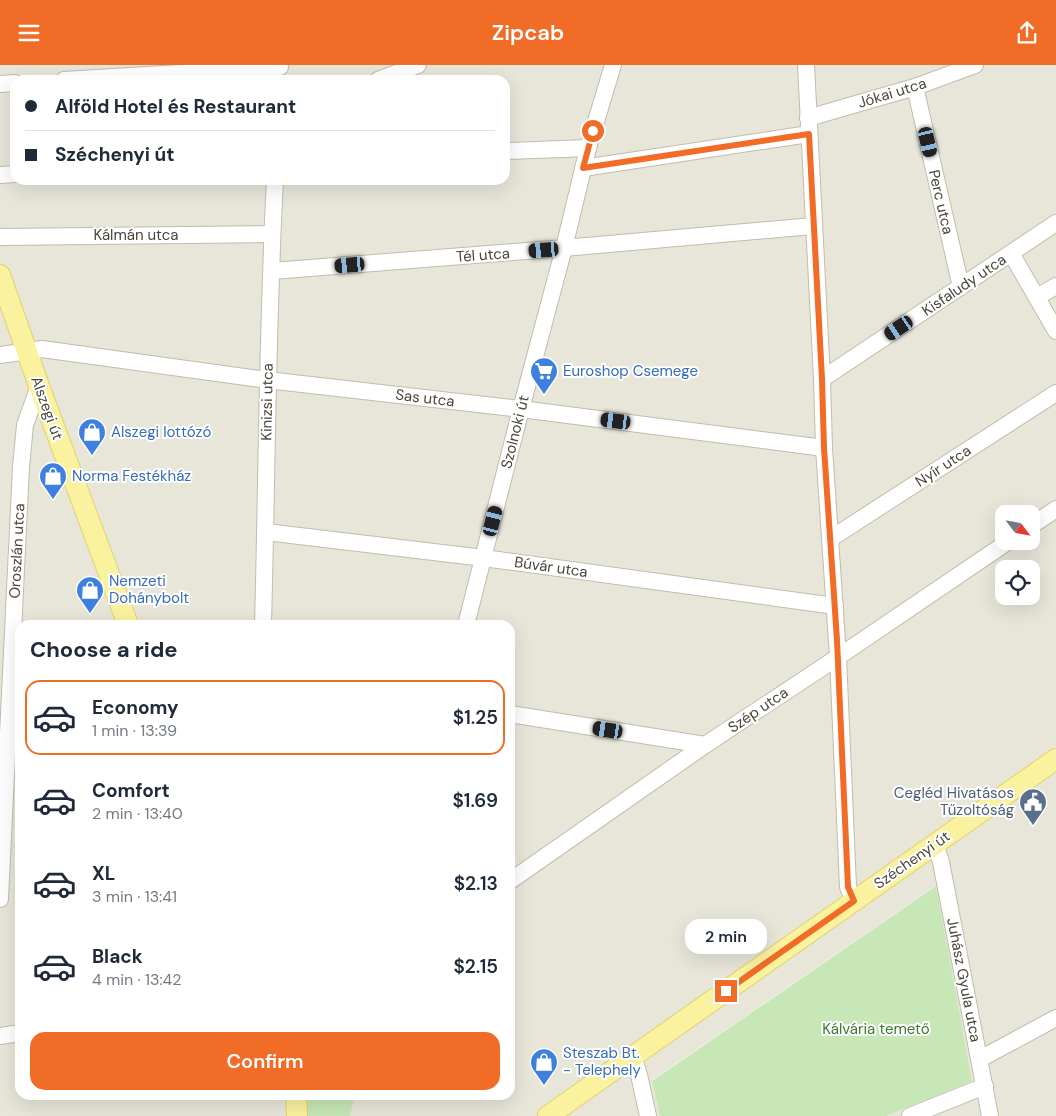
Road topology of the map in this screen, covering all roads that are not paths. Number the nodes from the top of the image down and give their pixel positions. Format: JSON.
{"nodes":[{"id":1,"x":418,"y":65,"type":"edge"},
{"id":2,"x":613,"y":65,"type":"edge"},
{"id":3,"x":806,"y":65,"type":"edge"},
{"id":4,"x":975,"y":65,"type":"edge"},
{"id":5,"x":280,"y":71,"type":"edge"},
{"id":6,"x":184,"y":75,"type":"edge"},
{"id":7,"x":391,"y":75,"type":"edge"},
{"id":8,"x":915,"y":87,"type":"junction"},
{"id":9,"x":809,"y":126,"type":"junction"},
{"id":10,"x":588,"y":148,"type":"junction"},
{"id":11,"x":510,"y":151,"type":"edge"},
{"id":12,"x":583,"y":168,"type":"junction"},
{"id":13,"x":275,"y":185,"type":"edge"},
{"id":14,"x":1056,"y":223,"type":"edge"},
{"id":15,"x":814,"y":226,"type":"junction"},
{"id":16,"x":272,"y":234,"type":"junction"},
{"id":17,"x":0,"y":237,"type":"edge"},
{"id":18,"x":564,"y":249,"type":"junction"},
{"id":19,"x":1011,"y":253,"type":"junction"},
{"id":20,"x":272,"y":271,"type":"junction"},
{"id":21,"x":0,"y":275,"type":"edge"},
{"id":22,"x":1056,"y":286,"type":"edge"},
{"id":23,"x":961,"y":287,"type":"junction"},
{"id":24,"x":1037,"y":297,"type":"junction"},
{"id":25,"x":1056,"y":331,"type":"edge"},
{"id":26,"x":27,"y":351,"type":"junction"},
{"id":27,"x":0,"y":355,"type":"edge"},
{"id":28,"x":822,"y":379,"type":"junction"},
{"id":29,"x":267,"y":380,"type":"junction"},
{"id":30,"x":39,"y":386,"type":"junction"},
{"id":31,"x":1056,"y":393,"type":"edge"},
{"id":32,"x":521,"y":409,"type":"junction"},
{"id":33,"x":824,"y":448,"type":"junction"},
{"id":34,"x":1056,"y":509,"type":"edge"},
{"id":35,"x":1040,"y":520,"type":"edge"},
{"id":36,"x":266,"y":532,"type":"junction"},
{"id":37,"x":830,"y":539,"type":"junction"},
{"id":38,"x":996,"y":550,"type":"edge"},
{"id":39,"x":484,"y":558,"type":"junction"},
{"id":40,"x":835,"y":606,"type":"junction"},
{"id":41,"x":126,"y":620,"type":"edge"},
{"id":42,"x":263,"y":620,"type":"edge"},
{"id":43,"x":467,"y":620,"type":"edge"},
{"id":44,"x":838,"y":657,"type":"junction"},
{"id":45,"x":515,"y":715,"type":"edge"},
{"id":46,"x":705,"y":745,"type":"junction"},
{"id":47,"x":1056,"y":759,"type":"edge"},
{"id":48,"x":935,"y":844,"type":"junction"},
{"id":49,"x":515,"y":878,"type":"edge"},
{"id":50,"x":0,"y":899,"type":"edge"},
{"id":51,"x":854,"y":901,"type":"junction"},
{"id":52,"x":1056,"y":1019,"type":"edge"},
{"id":53,"x":15,"y":1034,"type":"edge"},
{"id":54,"x":0,"y":1036,"type":"edge"},
{"id":55,"x":633,"y":1056,"type":"junction"},
{"id":56,"x":980,"y":1059,"type":"junction"},
{"id":57,"x":985,"y":1086,"type":"junction"},
{"id":58,"x":548,"y":1116,"type":"edge"},
{"id":59,"x":648,"y":1116,"type":"edge"},
{"id":60,"x":910,"y":1116,"type":"edge"},
{"id":61,"x":990,"y":1116,"type":"edge"}],
"edges":[{"from":1,"to":7,"type":"street"},
{"from":2,"to":10,"type":"street","name":"Szolnoki út"},
{"from":3,"to":9,"type":"street"},
{"from":4,"to":8,"type":"street","name":"Jókai utca"},
{"from":5,"to":6,"type":"street"},
{"from":8,"to":9,"type":"street","name":"Jókai utca"},
{"from":8,"to":23,"type":"street","name":"Perc utca"},
{"from":9,"to":12,"type":"street","name":"Jókai utca"},
{"from":9,"to":15,"type":"street"},
{"from":10,"to":11,"type":"street"},
{"from":10,"to":12,"type":"street","name":"Szolnoki út"},
{"from":12,"to":18,"type":"street","name":"Szolnoki út"},
{"from":13,"to":16,"type":"street","name":"Kinizsi utca"},
{"from":14,"to":19,"type":"street","name":"Kisfaludy utca"},
{"from":15,"to":18,"type":"street","name":"Tél utca"},
{"from":15,"to":28,"type":"street"},
{"from":16,"to":17,"type":"street","name":"Kálmán utca"},
{"from":16,"to":20,"type":"street","name":"Kinizsi utca"},
{"from":18,"to":20,"type":"street","name":"Tél utca"},
{"from":18,"to":32,"type":"street","name":"Szolnoki út"},
{"from":19,"to":23,"type":"street","name":"Kisfaludy utca"},
{"from":19,"to":24,"type":"street"},
{"from":20,"to":29,"type":"street","name":"Kinizsi utca"},
{"from":21,"to":26,"type":"main road","name":"Alszegi út"},
{"from":22,"to":24,"type":"street"},
{"from":23,"to":28,"type":"street","name":"Kisfaludy utca"},
{"from":24,"to":25,"type":"street"},
{"from":26,"to":27,"type":"street","name":"Sas utca"},
{"from":26,"to":29,"type":"street","name":"Sas utca"},
{"from":26,"to":30,"type":"main road","name":"Alszegi út"},
{"from":28,"to":33,"type":"street"},
{"from":29,"to":32,"type":"street","name":"Sas utca"},
{"from":29,"to":36,"type":"street","name":"Kinizsi utca"},
{"from":30,"to":41,"type":"main road","name":"Alszegi út"},
{"from":30,"to":50,"type":"street","name":"Oroszlán utca"},
{"from":31,"to":37,"type":"street","name":"Nyír utca"},
{"from":32,"to":33,"type":"street","name":"Sas utca"},
{"from":32,"to":39,"type":"street","name":"Szolnoki út"},
{"from":33,"to":37,"type":"street"},
{"from":34,"to":35,"type":"street"},
{"from":36,"to":39,"type":"street","name":"Búvár utca"},
{"from":36,"to":42,"type":"street","name":"Kinizsi utca"},
{"from":37,"to":40,"type":"street"},
{"from":38,"to":44,"type":"street","name":"Szép utca"},
{"from":39,"to":40,"type":"street","name":"Búvár utca"},
{"from":39,"to":43,"type":"street","name":"Szolnoki út"},
{"from":40,"to":44,"type":"street"},
{"from":44,"to":46,"type":"street","name":"Szép utca"},
{"from":44,"to":51,"type":"street"},
{"from":45,"to":46,"type":"street"},
{"from":46,"to":49,"type":"street","name":"Szép utca"},
{"from":47,"to":48,"type":"main road","name":"Széchenyi út"},
{"from":48,"to":51,"type":"main road","name":"Széchenyi út"},
{"from":48,"to":56,"type":"street","name":"Juhász Gyula utca"},
{"from":51,"to":55,"type":"main road","name":"Széchenyi út"},
{"from":52,"to":56,"type":"street"},
{"from":53,"to":54,"type":"street"},
{"from":55,"to":58,"type":"main road","name":"Széchenyi út"},
{"from":55,"to":59,"type":"street"},
{"from":56,"to":57,"type":"street","name":"Juhász Gyula utca"},
{"from":57,"to":60,"type":"street"},
{"from":57,"to":61,"type":"street","name":"Juhász Gyula utca"}]}
